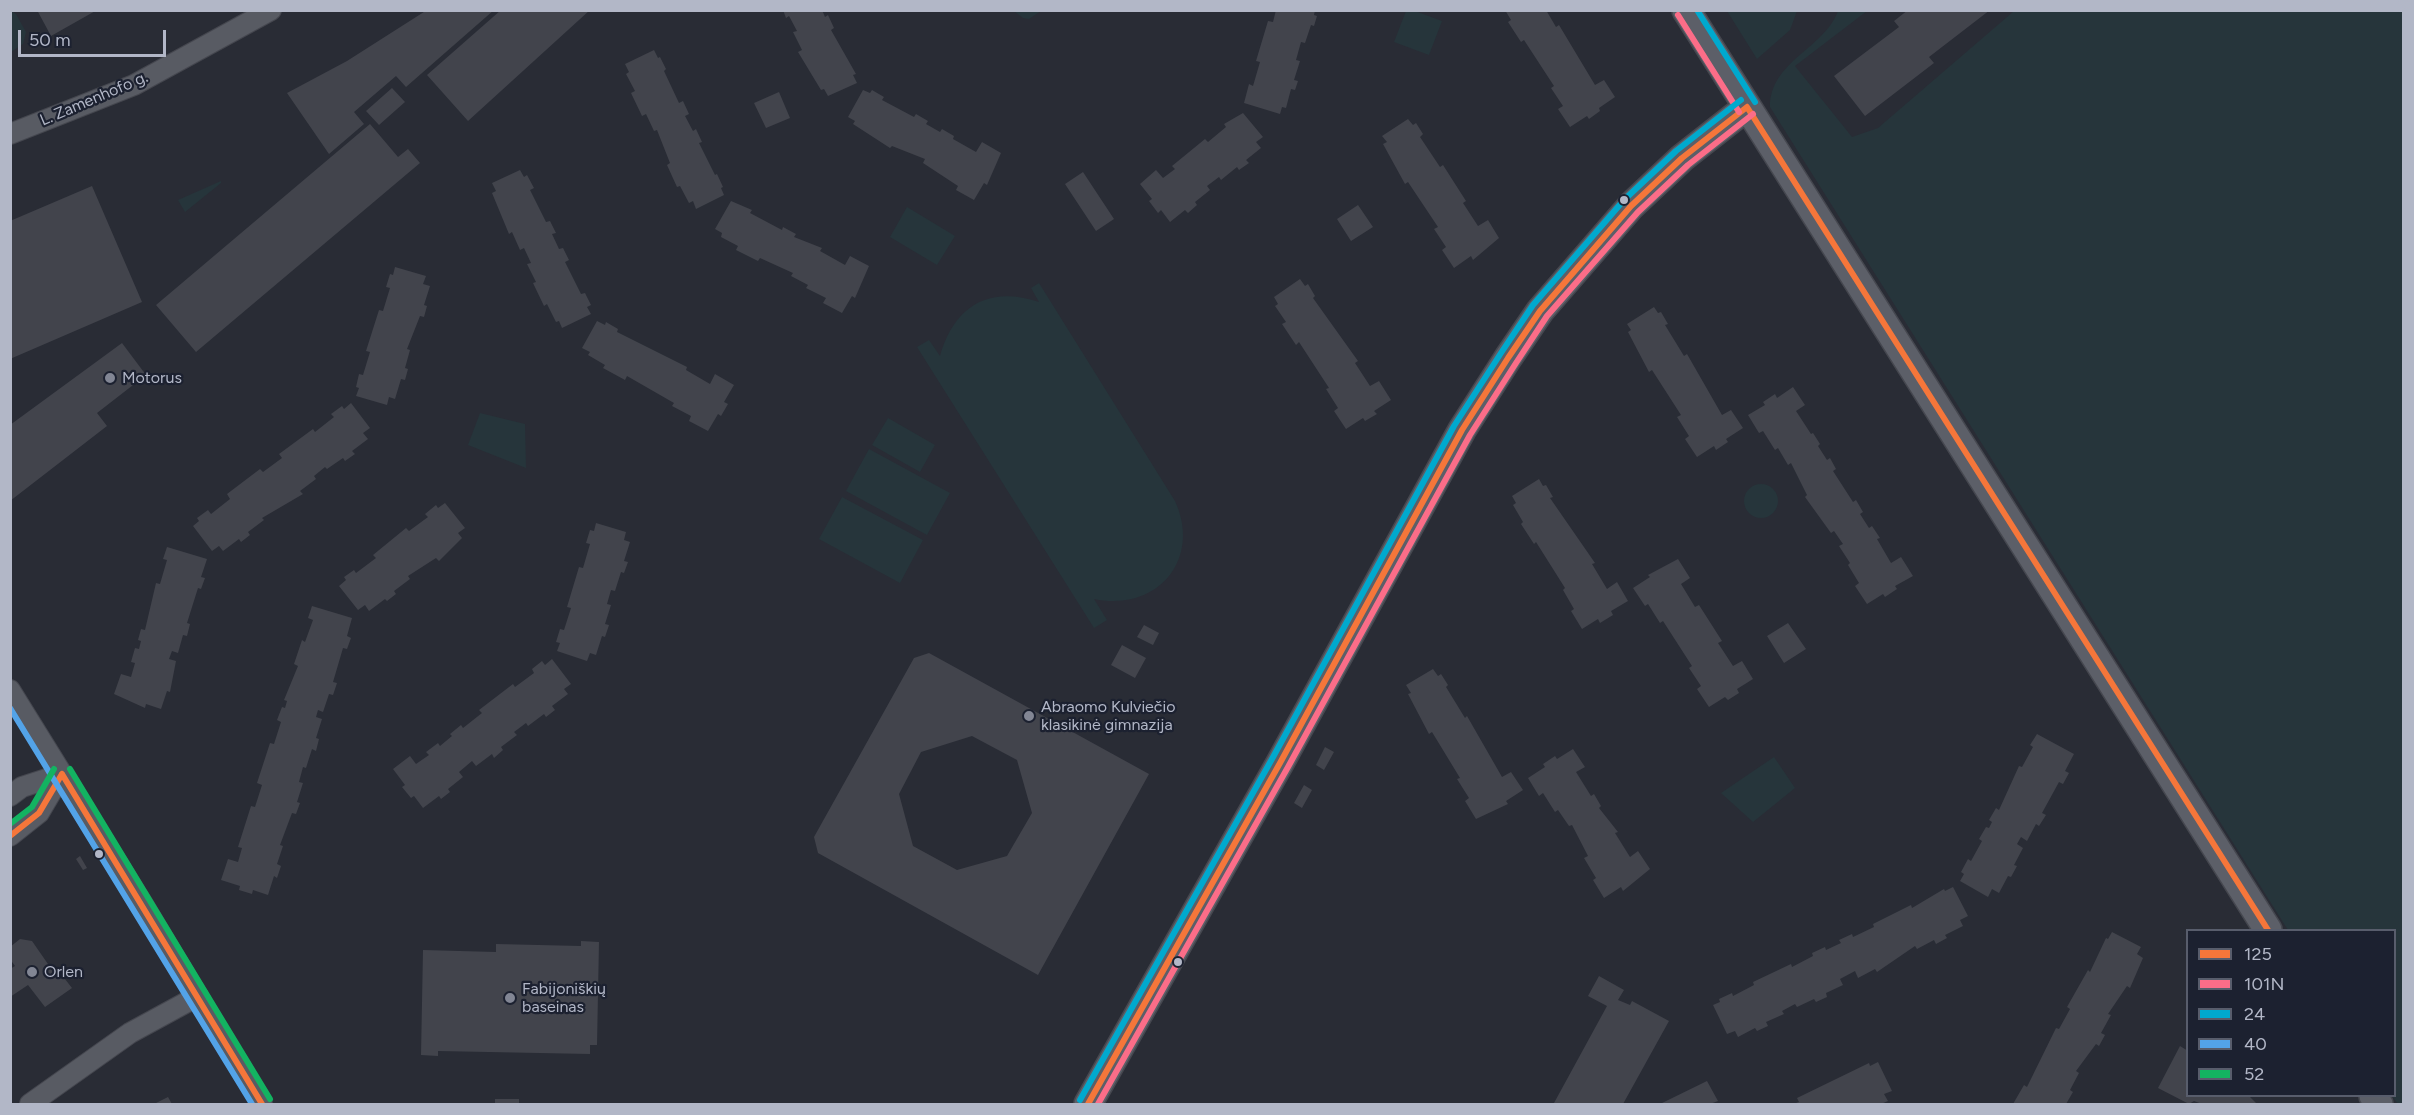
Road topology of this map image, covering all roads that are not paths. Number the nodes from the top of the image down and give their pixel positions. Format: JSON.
{"nodes":[{"id":1,"x":271,"y":10,"type":"edge"},
{"id":2,"x":1686,"y":10,"type":"edge"},
{"id":3,"x":1747,"y":107,"type":"junction"},
{"id":4,"x":10,"y":134,"type":"edge"},
{"id":5,"x":10,"y":690,"type":"edge"},
{"id":6,"x":62,"y":774,"type":"junction"},
{"id":7,"x":10,"y":796,"type":"edge"},
{"id":8,"x":10,"y":836,"type":"edge"},
{"id":9,"x":2267,"y":929,"type":"edge"},
{"id":10,"x":198,"y":996,"type":"junction"},
{"id":11,"x":30,"y":1104,"type":"edge"},
{"id":12,"x":262,"y":1104,"type":"edge"},
{"id":13,"x":1088,"y":1104,"type":"edge"}],
"edges":[{"from":1,"to":4,"type":"street","name":"L. Zamenhofo g."},
{"from":2,"to":3,"type":"main road"},
{"from":3,"to":9,"type":"main road"},
{"from":3,"to":13,"type":"main road"},
{"from":5,"to":6,"type":"street"},
{"from":6,"to":7,"type":"street"},
{"from":6,"to":8,"type":"street"},
{"from":6,"to":10,"type":"street"},
{"from":10,"to":11,"type":"street"},
{"from":10,"to":12,"type":"street"}]}
